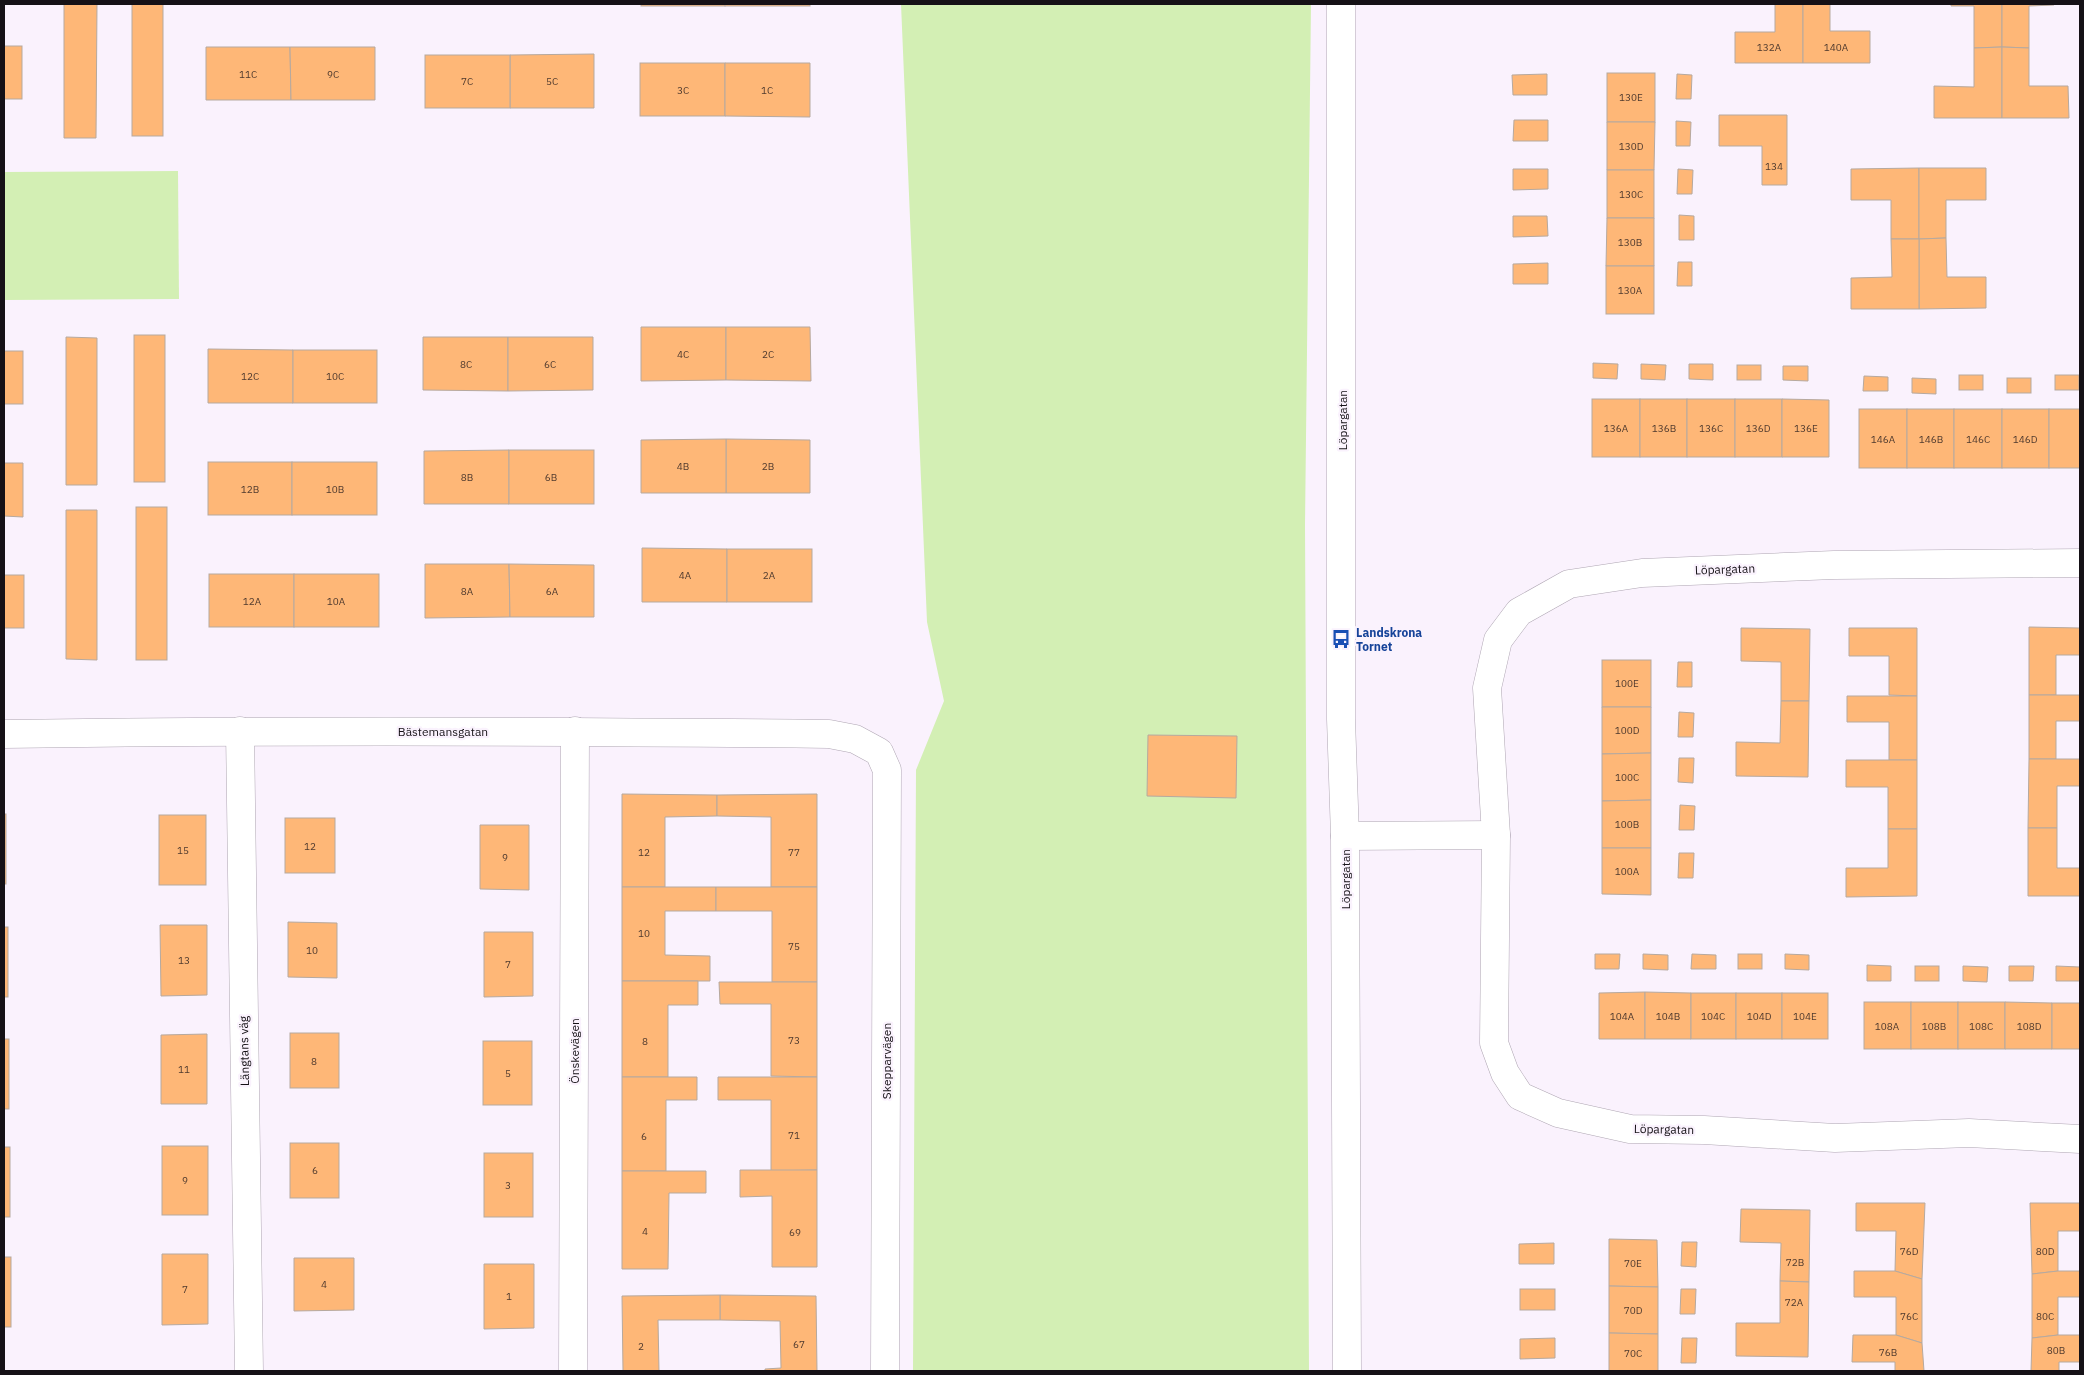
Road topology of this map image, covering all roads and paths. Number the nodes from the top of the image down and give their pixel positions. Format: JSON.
{"nodes":[{"id":1,"x":1341,"y":4,"type":"edge"},
{"id":2,"x":2080,"y":563,"type":"edge"},
{"id":3,"x":240,"y":731,"type":"junction"},
{"id":4,"x":575,"y":731,"type":"junction"},
{"id":5,"x":4,"y":734,"type":"edge"},
{"id":6,"x":879,"y":752,"type":"joint"},
{"id":7,"x":1496,"y":835,"type":"junction"},
{"id":8,"x":1345,"y":836,"type":"junction"},
{"id":9,"x":2080,"y":1138,"type":"edge"},
{"id":10,"x":249,"y":1371,"type":"edge"},
{"id":11,"x":573,"y":1371,"type":"edge"},
{"id":12,"x":885,"y":1371,"type":"edge"},
{"id":13,"x":1347,"y":1371,"type":"edge"}],
"edges":[{"from":1,"to":8,"type":"street","name":"Löpargatan"},
{"from":2,"to":7,"type":"street","name":"Löpargatan"},
{"from":3,"to":4,"type":"street","name":"Bästemansgatan"},
{"from":3,"to":5,"type":"street","name":"Bästemansgatan"},
{"from":3,"to":10,"type":"street","name":"Längtans väg"},
{"from":4,"to":6,"type":"street","name":"Bästemansgatan"},
{"from":4,"to":11,"type":"street","name":"Önskevägen"},
{"from":6,"to":12,"type":"street","name":"Skepparvägen"},
{"from":7,"to":8,"type":"street","name":"Löpargatan"},
{"from":7,"to":9,"type":"street","name":"Löpargatan"},
{"from":8,"to":13,"type":"street","name":"Löpargatan"}]}
